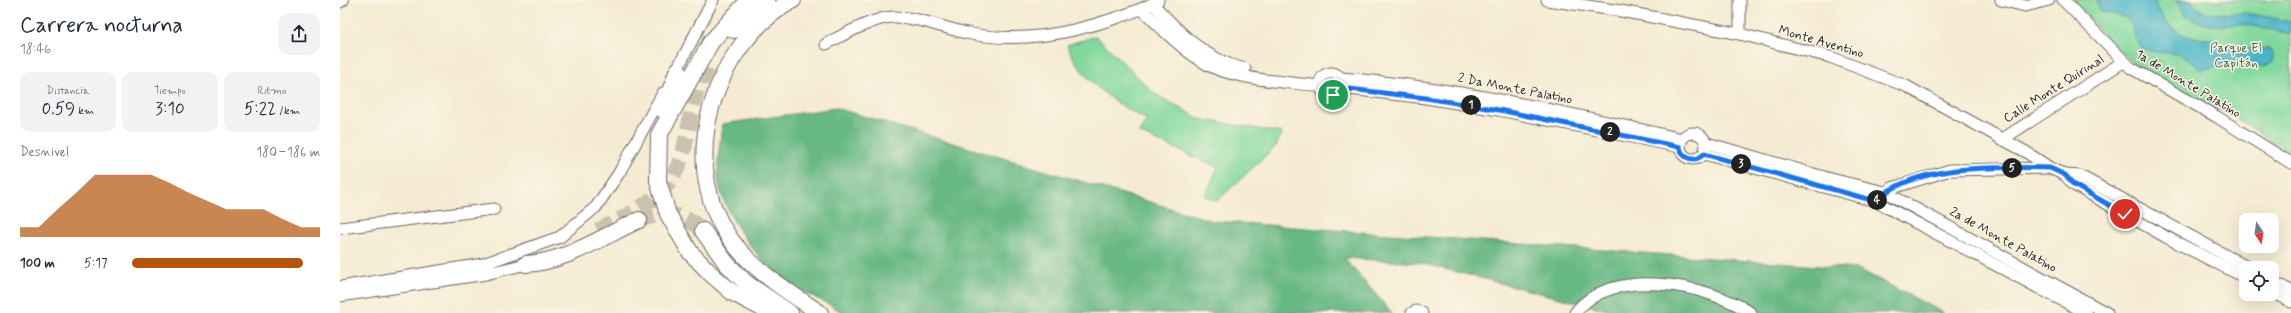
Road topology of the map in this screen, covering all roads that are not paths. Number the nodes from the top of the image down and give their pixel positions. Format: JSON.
{"nodes":[{"id":1,"x":343,"y":0,"type":"edge"},
{"id":2,"x":713,"y":0,"type":"edge"},
{"id":3,"x":749,"y":0,"type":"edge"},
{"id":4,"x":767,"y":0,"type":"edge"},
{"id":5,"x":793,"y":0,"type":"edge"},
{"id":6,"x":1547,"y":0,"type":"edge"},
{"id":7,"x":1740,"y":0,"type":"edge"},
{"id":8,"x":2000,"y":0,"type":"edge"},
{"id":9,"x":2048,"y":0,"type":"edge"},
{"id":10,"x":2063,"y":0,"type":"edge"},
{"id":11,"x":340,"y":2,"type":"edge"},
{"id":12,"x":1155,"y":2,"type":"edge"},
{"id":13,"x":1142,"y":9,"type":"junction"},
{"id":14,"x":1740,"y":34,"type":"junction"},
{"id":15,"x":826,"y":44,"type":"dead end"},
{"id":16,"x":711,"y":62,"type":"tunnel mouth"},
{"id":17,"x":2123,"y":62,"type":"junction"},
{"id":18,"x":678,"y":70,"type":"junction"},
{"id":19,"x":1320,"y":83,"type":"junction"},
{"id":20,"x":1341,"y":83,"type":"junction"},
{"id":21,"x":660,"y":135,"type":"junction"},
{"id":22,"x":2001,"y":140,"type":"junction"},
{"id":23,"x":1681,"y":143,"type":"junction"},
{"id":24,"x":1705,"y":149,"type":"junction"},
{"id":25,"x":2026,"y":152,"type":"junction"},
{"id":26,"x":2291,"y":163,"type":"edge"},
{"id":27,"x":2011,"y":168,"type":"junction"},
{"id":28,"x":2050,"y":168,"type":"junction"},
{"id":29,"x":2065,"y":175,"type":"junction"},
{"id":30,"x":1885,"y":192,"type":"junction"},
{"id":31,"x":1875,"y":201,"type":"junction"},
{"id":32,"x":494,"y":209,"type":"dead end"},
{"id":33,"x":639,"y":220,"type":"tunnel mouth"},
{"id":34,"x":340,"y":228,"type":"edge"},
{"id":35,"x":598,"y":231,"type":"tunnel mouth"},
{"id":36,"x":704,"y":231,"type":"tunnel mouth"},
{"id":37,"x":2239,"y":263,"type":"edge"},
{"id":38,"x":526,"y":264,"type":"junction"},
{"id":39,"x":2239,"y":274,"type":"edge"},
{"id":40,"x":2279,"y":285,"type":"edge"},
{"id":41,"x":340,"y":287,"type":"edge"},
{"id":42,"x":2291,"y":291,"type":"edge"},
{"id":43,"x":340,"y":296,"type":"edge"},
{"id":44,"x":2279,"y":296,"type":"edge"},
{"id":45,"x":2291,"y":302,"type":"edge"},
{"id":46,"x":771,"y":313,"type":"edge"},
{"id":47,"x":790,"y":313,"type":"edge"},
{"id":48,"x":820,"y":313,"type":"edge"},
{"id":49,"x":1412,"y":313,"type":"edge"},
{"id":50,"x":1422,"y":313,"type":"edge"},
{"id":51,"x":1575,"y":313,"type":"edge"},
{"id":52,"x":1751,"y":313,"type":"edge"},
{"id":53,"x":2086,"y":313,"type":"edge"},
{"id":54,"x":2107,"y":313,"type":"edge"}],
"edges":[{"from":1,"to":11,"type":"street"},
{"from":2,"to":18,"type":"street"},
{"from":3,"to":21,"type":"highway"},
{"from":4,"to":16,"type":"highway"},
{"from":5,"to":48,"type":"highway"},
{"from":6,"to":14,"type":"street","name":"Monte Aventino"},
{"from":7,"to":14,"type":"street"},
{"from":8,"to":9,"type":"street"},
{"from":10,"to":17,"type":"street","name":"1a de Monte Palatino"},
{"from":12,"to":13,"type":"street"},
{"from":12,"to":19,"type":"street"},
{"from":13,"to":15,"type":"street"},
{"from":13,"to":19,"type":"street"},
{"from":14,"to":22,"type":"street","name":"Monte Aventino"},
{"from":17,"to":22,"type":"street","name":"Calle Monte Quirinal"},
{"from":17,"to":26,"type":"street","name":"1a de Monte Palatino"},
{"from":18,"to":21,"type":"highway"},
{"from":18,"to":41,"type":"street"},
{"from":19,"to":20,"type":"street"},
{"from":19,"to":20,"type":"street"},
{"from":20,"to":23,"type":"street","name":"2 Da Monte Palatino"},
{"from":21,"to":46,"type":"highway"},
{"from":22,"to":25,"type":"street","name":"Monte Aventino"},
{"from":23,"to":24,"type":"street"},
{"from":23,"to":24,"type":"street"},
{"from":24,"to":30,"type":"street"},
{"from":24,"to":31,"type":"street"},
{"from":25,"to":27,"type":"street"},
{"from":25,"to":28,"type":"street","name":"Monte Aventino"},
{"from":27,"to":28,"type":"street"},
{"from":27,"to":30,"type":"street"},
{"from":28,"to":29,"type":"street","name":"Monte Aventino"},
{"from":29,"to":37,"type":"street","name":"Monte Aventino"},
{"from":29,"to":39,"type":"street","name":"Monte Aventino"},
{"from":30,"to":31,"type":"street"},
{"from":30,"to":54,"type":"street","name":"2a de Monte Palatino"},
{"from":31,"to":53,"type":"street","name":"2a de Monte Palatino"},
{"from":32,"to":34,"type":"street"},
{"from":33,"to":38,"type":"highway"},
{"from":35,"to":38,"type":"highway"},
{"from":36,"to":47,"type":"highway"},
{"from":38,"to":43,"type":"street"},
{"from":40,"to":42,"type":"street"},
{"from":44,"to":45,"type":"street"},
{"from":49,"to":50,"type":"street"},
{"from":51,"to":52,"type":"street"}]}
